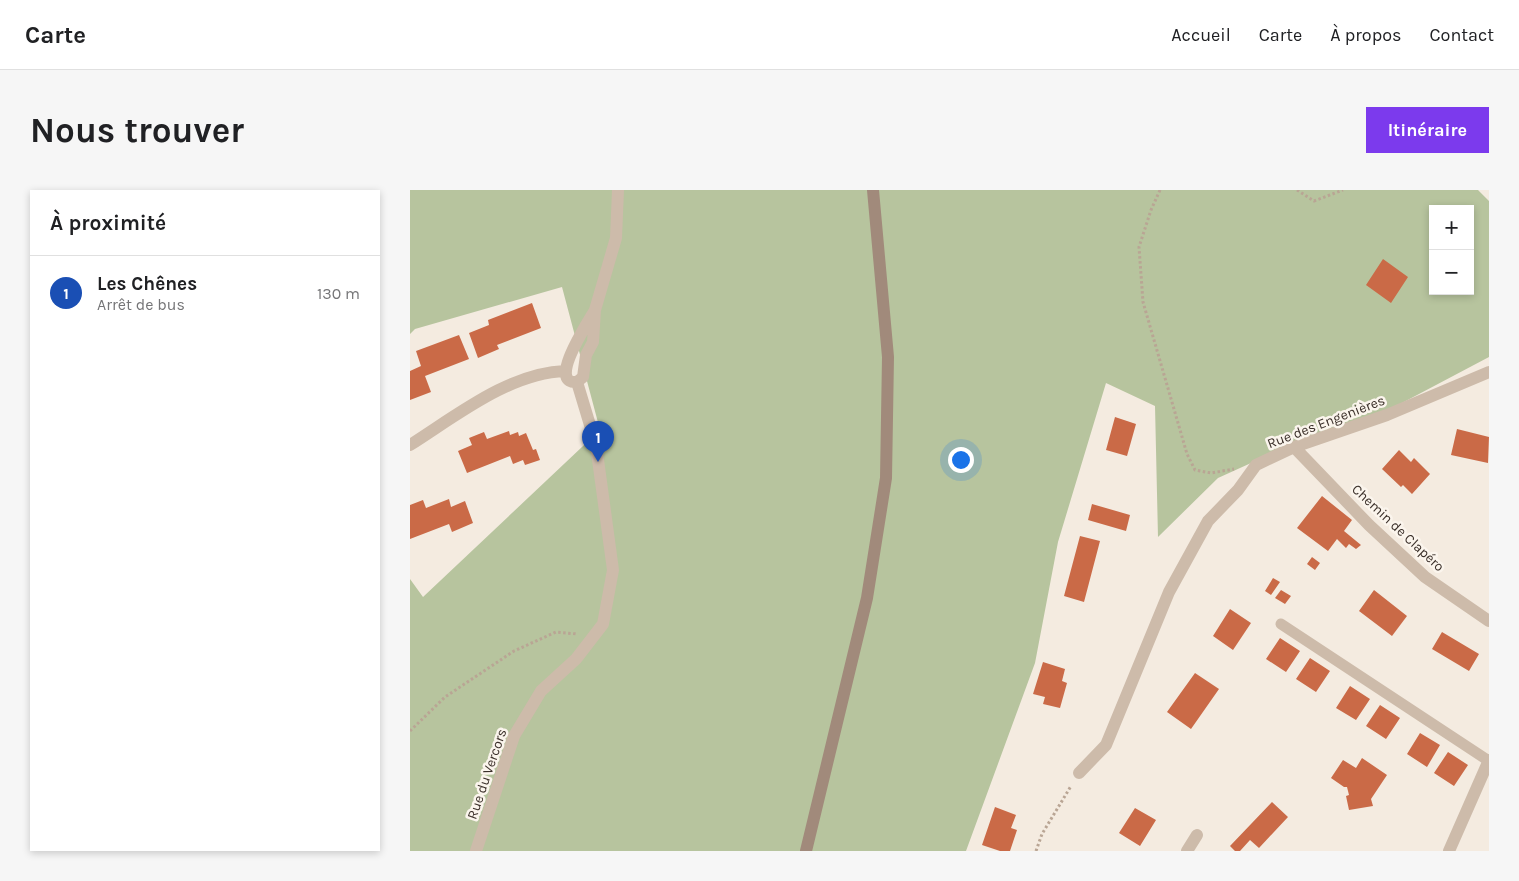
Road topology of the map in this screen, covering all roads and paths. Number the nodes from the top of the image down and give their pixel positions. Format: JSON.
{"nodes":[{"id":1,"x":618,"y":190,"type":"edge"},
{"id":2,"x":873,"y":190,"type":"edge"},
{"id":3,"x":1160,"y":190,"type":"edge"},
{"id":4,"x":1298,"y":190,"type":"edge"},
{"id":5,"x":1343,"y":190,"type":"edge"},
{"id":6,"x":595,"y":310,"type":"junction"},
{"id":7,"x":565,"y":369,"type":"junction"},
{"id":8,"x":583,"y":370,"type":"junction"},
{"id":9,"x":1489,"y":372,"type":"edge"},
{"id":10,"x":577,"y":382,"type":"junction"},
{"id":11,"x":410,"y":445,"type":"edge"},
{"id":12,"x":1294,"y":447,"type":"junction"},
{"id":13,"x":1256,"y":465,"type":"junction"},
{"id":14,"x":1489,"y":622,"type":"edge"},
{"id":15,"x":1281,"y":624,"type":"dead end"},
{"id":16,"x":596,"y":635,"type":"junction"},
{"id":17,"x":410,"y":731,"type":"edge"},
{"id":18,"x":1489,"y":760,"type":"edge"},
{"id":19,"x":1079,"y":773,"type":"joint"},
{"id":20,"x":1197,"y":835,"type":"dead end"},
{"id":21,"x":476,"y":851,"type":"edge"},
{"id":22,"x":806,"y":851,"type":"edge"},
{"id":23,"x":1036,"y":851,"type":"edge"},
{"id":24,"x":1187,"y":851,"type":"edge"},
{"id":25,"x":1449,"y":851,"type":"edge"}],
"edges":[{"from":1,"to":6,"type":"street"},
{"from":2,"to":22,"type":"main road"},
{"from":3,"to":13,"type":"path"},
{"from":4,"to":5,"type":"path"},
{"from":6,"to":7,"type":"street"},
{"from":6,"to":8,"type":"street"},
{"from":7,"to":8,"type":"street"},
{"from":7,"to":10,"type":"street"},
{"from":7,"to":11,"type":"street"},
{"from":8,"to":10,"type":"street"},
{"from":9,"to":12,"type":"street","name":"Rue des Engenières"},
{"from":10,"to":16,"type":"street","name":"Rue du Vercors"},
{"from":12,"to":13,"type":"street","name":"Rue des Engenières"},
{"from":12,"to":14,"type":"street","name":"Chemin de Clapéro"},
{"from":13,"to":19,"type":"street","name":"Rue des Engenières"},
{"from":15,"to":18,"type":"lane"},
{"from":16,"to":17,"type":"path"},
{"from":16,"to":21,"type":"street","name":"Rue du Vercors"},
{"from":18,"to":25,"type":"street"},
{"from":19,"to":23,"type":"path"},
{"from":20,"to":24,"type":"street"}]}
